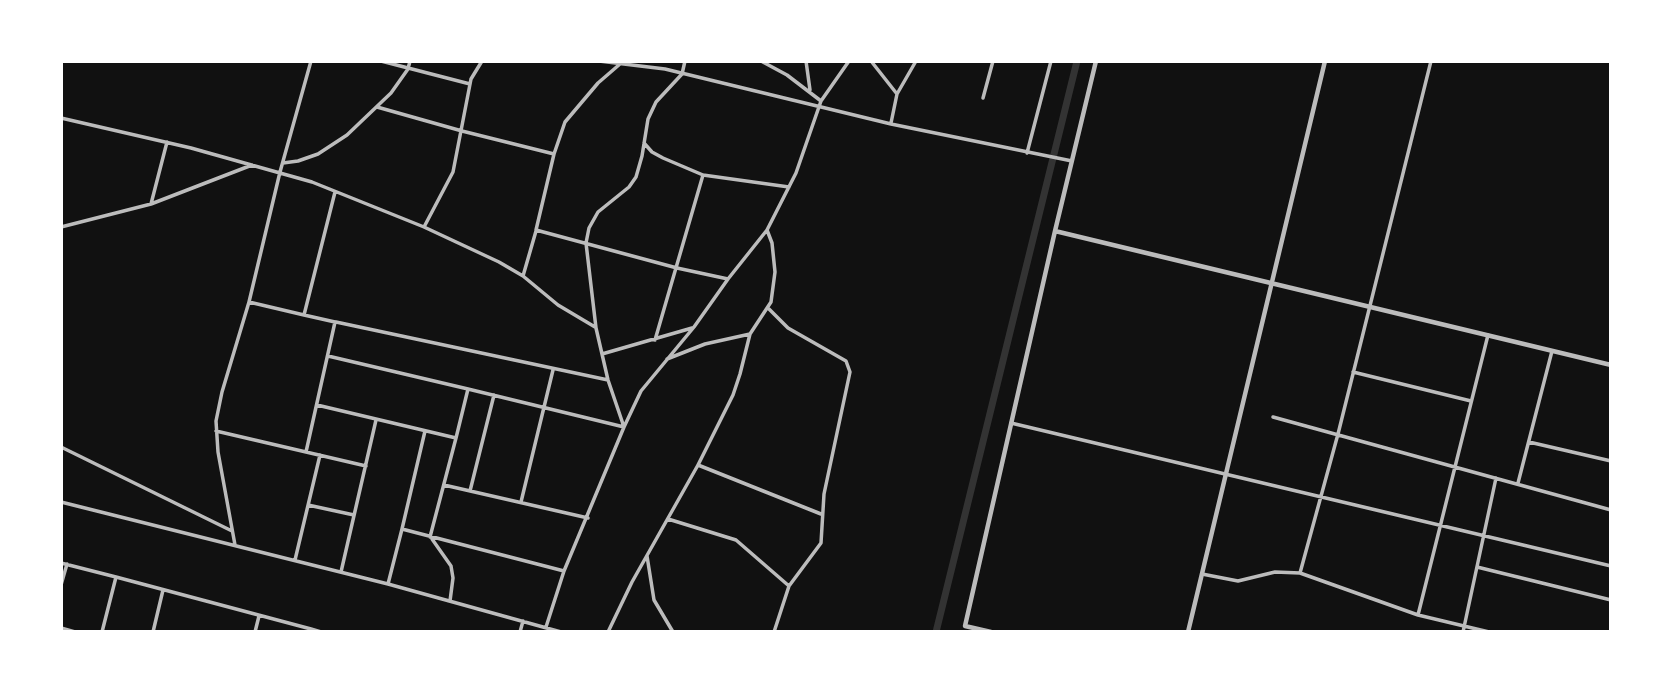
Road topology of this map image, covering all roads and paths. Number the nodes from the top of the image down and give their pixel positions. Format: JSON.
{"nodes":[{"id":1,"x":311,"y":61,"type":"edge"},
{"id":2,"x":382,"y":61,"type":"edge"},
{"id":3,"x":410,"y":61,"type":"edge"},
{"id":4,"x":482,"y":61,"type":"edge"},
{"id":5,"x":599,"y":61,"type":"edge"},
{"id":6,"x":685,"y":61,"type":"edge"},
{"id":7,"x":761,"y":61,"type":"edge"},
{"id":8,"x":806,"y":61,"type":"edge"},
{"id":9,"x":849,"y":61,"type":"edge"},
{"id":10,"x":871,"y":61,"type":"edge"},
{"id":11,"x":916,"y":61,"type":"edge"},
{"id":12,"x":993,"y":61,"type":"edge"},
{"id":13,"x":1051,"y":61,"type":"edge"},
{"id":14,"x":1097,"y":61,"type":"edge"},
{"id":15,"x":1325,"y":61,"type":"edge"},
{"id":16,"x":1430,"y":61,"type":"edge"},
{"id":17,"x":621,"y":63,"type":"edge"},
{"id":18,"x":408,"y":69,"type":"junction"},
{"id":19,"x":682,"y":74,"type":"junction"},
{"id":20,"x":470,"y":84,"type":"junction"},
{"id":21,"x":810,"y":91,"type":"junction"},
{"id":22,"x":897,"y":94,"type":"junction"},
{"id":23,"x":984,"y":98,"type":"dead end"},
{"id":24,"x":820,"y":104,"type":"junction"},
{"id":25,"x":377,"y":107,"type":"junction"},
{"id":26,"x":61,"y":118,"type":"edge"},
{"id":27,"x":891,"y":124,"type":"junction"},
{"id":28,"x":462,"y":131,"type":"junction"},
{"id":29,"x":167,"y":142,"type":"junction"},
{"id":30,"x":644,"y":143,"type":"junction"},
{"id":31,"x":1027,"y":153,"type":"junction"},
{"id":32,"x":554,"y":154,"type":"junction"},
{"id":33,"x":1072,"y":161,"type":"junction"},
{"id":34,"x":283,"y":163,"type":"junction"},
{"id":35,"x":254,"y":165,"type":"junction"},
{"id":36,"x":281,"y":172,"type":"junction"},
{"id":37,"x":702,"y":175,"type":"junction"},
{"id":38,"x":790,"y":187,"type":"junction"},
{"id":39,"x":335,"y":192,"type":"junction"},
{"id":40,"x":151,"y":204,"type":"junction"},
{"id":41,"x":61,"y":227,"type":"edge"},
{"id":42,"x":424,"y":227,"type":"junction"},
{"id":43,"x":536,"y":230,"type":"junction"},
{"id":44,"x":767,"y":230,"type":"junction"},
{"id":45,"x":1055,"y":231,"type":"junction"},
{"id":46,"x":586,"y":243,"type":"junction"},
{"id":47,"x":677,"y":268,"type":"junction"},
{"id":48,"x":523,"y":276,"type":"junction"},
{"id":49,"x":728,"y":279,"type":"junction"},
{"id":50,"x":1273,"y":284,"type":"junction"},
{"id":51,"x":249,"y":303,"type":"junction"},
{"id":52,"x":1370,"y":307,"type":"junction"},
{"id":53,"x":768,"y":308,"type":"junction"},
{"id":54,"x":304,"y":315,"type":"junction"},
{"id":55,"x":335,"y":322,"type":"junction"},
{"id":56,"x":694,"y":327,"type":"junction"},
{"id":57,"x":596,"y":328,"type":"junction"},
{"id":58,"x":750,"y":334,"type":"junction"},
{"id":59,"x":1488,"y":335,"type":"junction"},
{"id":60,"x":655,"y":340,"type":"junction"},
{"id":61,"x":1552,"y":351,"type":"junction"},
{"id":62,"x":602,"y":354,"type":"junction"},
{"id":63,"x":328,"y":356,"type":"junction"},
{"id":64,"x":665,"y":359,"type":"junction"},
{"id":65,"x":1611,"y":365,"type":"edge"},
{"id":66,"x":553,"y":370,"type":"junction"},
{"id":67,"x":1353,"y":372,"type":"junction"},
{"id":68,"x":608,"y":380,"type":"junction"},
{"id":69,"x":468,"y":389,"type":"junction"},
{"id":70,"x":494,"y":395,"type":"junction"},
{"id":71,"x":1471,"y":401,"type":"junction"},
{"id":72,"x":317,"y":405,"type":"junction"},
{"id":73,"x":543,"y":407,"type":"junction"},
{"id":74,"x":1273,"y":417,"type":"dead end"},
{"id":75,"x":376,"y":421,"type":"junction"},
{"id":76,"x":1011,"y":422,"type":"junction"},
{"id":77,"x":624,"y":426,"type":"junction"},
{"id":78,"x":216,"y":430,"type":"junction"},
{"id":79,"x":425,"y":431,"type":"junction"},
{"id":80,"x":1338,"y":434,"type":"junction"},
{"id":81,"x":456,"y":438,"type":"junction"},
{"id":82,"x":1529,"y":442,"type":"junction"},
{"id":83,"x":61,"y":447,"type":"edge"},
{"id":84,"x":306,"y":452,"type":"junction"},
{"id":85,"x":320,"y":455,"type":"junction"},
{"id":86,"x":1611,"y":461,"type":"edge"},
{"id":87,"x":698,"y":465,"type":"junction"},
{"id":88,"x":366,"y":466,"type":"junction"},
{"id":89,"x":1455,"y":467,"type":"junction"},
{"id":90,"x":1227,"y":474,"type":"junction"},
{"id":91,"x":1496,"y":478,"type":"junction"},
{"id":92,"x":1518,"y":483,"type":"junction"},
{"id":93,"x":444,"y":485,"type":"junction"},
{"id":94,"x":470,"y":491,"type":"junction"},
{"id":95,"x":1322,"y":496,"type":"junction"},
{"id":96,"x":61,"y":502,"type":"edge"},
{"id":97,"x":521,"y":502,"type":"junction"},
{"id":98,"x":308,"y":505,"type":"junction"},
{"id":99,"x":1611,"y":510,"type":"edge"},
{"id":100,"x":821,"y":514,"type":"junction"},
{"id":101,"x":354,"y":516,"type":"junction"},
{"id":102,"x":588,"y":517,"type":"junction"},
{"id":103,"x":668,"y":519,"type":"junction"},
{"id":104,"x":1442,"y":524,"type":"junction"},
{"id":105,"x":402,"y":530,"type":"junction"},
{"id":106,"x":232,"y":531,"type":"junction"},
{"id":107,"x":1484,"y":534,"type":"junction"},
{"id":108,"x":430,"y":537,"type":"junction"},
{"id":109,"x":235,"y":545,"type":"junction"},
{"id":110,"x":647,"y":556,"type":"junction"},
{"id":111,"x":295,"y":560,"type":"junction"},
{"id":112,"x":61,"y":563,"type":"edge"},
{"id":113,"x":67,"y":564,"type":"junction"},
{"id":114,"x":1611,"y":566,"type":"edge"},
{"id":115,"x":1476,"y":567,"type":"junction"},
{"id":116,"x":564,"y":571,"type":"junction"},
{"id":117,"x":341,"y":572,"type":"junction"},
{"id":118,"x":1300,"y":573,"type":"junction"},
{"id":119,"x":1202,"y":574,"type":"junction"},
{"id":120,"x":116,"y":577,"type":"junction"},
{"id":121,"x":388,"y":584,"type":"junction"},
{"id":122,"x":61,"y":585,"type":"edge"},
{"id":123,"x":789,"y":586,"type":"junction"},
{"id":124,"x":163,"y":590,"type":"junction"},
{"id":125,"x":1611,"y":600,"type":"edge"},
{"id":126,"x":450,"y":601,"type":"junction"},
{"id":127,"x":1418,"y":615,"type":"junction"},
{"id":128,"x":259,"y":616,"type":"junction"},
{"id":129,"x":523,"y":621,"type":"junction"},
{"id":130,"x":965,"y":626,"type":"junction"},
{"id":131,"x":1464,"y":626,"type":"junction"},
{"id":132,"x":546,"y":627,"type":"junction"},
{"id":133,"x":61,"y":628,"type":"edge"},
{"id":134,"x":311,"y":630,"type":"edge"},
{"id":135,"x":75,"y":632,"type":"edge"},
{"id":136,"x":102,"y":632,"type":"edge"},
{"id":137,"x":153,"y":632,"type":"edge"},
{"id":138,"x":255,"y":632,"type":"edge"},
{"id":139,"x":321,"y":632,"type":"edge"},
{"id":140,"x":520,"y":632,"type":"edge"},
{"id":141,"x":561,"y":632,"type":"edge"},
{"id":142,"x":608,"y":632,"type":"edge"},
{"id":143,"x":673,"y":632,"type":"edge"},
{"id":144,"x":774,"y":632,"type":"edge"},
{"id":145,"x":962,"y":632,"type":"edge"},
{"id":146,"x":991,"y":632,"type":"edge"},
{"id":147,"x":1188,"y":632,"type":"edge"},
{"id":148,"x":1463,"y":632,"type":"edge"},
{"id":149,"x":1489,"y":632,"type":"edge"}],
"edges":[{"from":1,"to":34,"type":"street"},
{"from":2,"to":18,"type":"street"},
{"from":3,"to":18,"type":"street"},
{"from":4,"to":20,"type":"street"},
{"from":5,"to":17,"type":"street"},
{"from":6,"to":19,"type":"street"},
{"from":7,"to":21,"type":"street"},
{"from":8,"to":21,"type":"street"},
{"from":9,"to":24,"type":"street"},
{"from":10,"to":22,"type":"street"},
{"from":11,"to":22,"type":"street"},
{"from":12,"to":23,"type":"street"},
{"from":13,"to":31,"type":"street"},
{"from":14,"to":33,"type":"street"},
{"from":15,"to":50,"type":"street"},
{"from":16,"to":52,"type":"street"},
{"from":17,"to":19,"type":"street"},
{"from":17,"to":32,"type":"street"},
{"from":18,"to":20,"type":"street"},
{"from":18,"to":25,"type":"street"},
{"from":19,"to":24,"type":"street"},
{"from":19,"to":30,"type":"street"},
{"from":20,"to":28,"type":"street"},
{"from":21,"to":24,"type":"street"},
{"from":22,"to":27,"type":"street"},
{"from":24,"to":27,"type":"street"},
{"from":24,"to":38,"type":"street"},
{"from":25,"to":28,"type":"street"},
{"from":25,"to":34,"type":"street"},
{"from":26,"to":29,"type":"street"},
{"from":27,"to":31,"type":"street"},
{"from":28,"to":32,"type":"street"},
{"from":28,"to":42,"type":"street"},
{"from":29,"to":35,"type":"street"},
{"from":29,"to":40,"type":"street"},
{"from":30,"to":37,"type":"street"},
{"from":30,"to":46,"type":"street"},
{"from":31,"to":33,"type":"street"},
{"from":32,"to":43,"type":"street"},
{"from":33,"to":45,"type":"street"},
{"from":34,"to":36,"type":"street"},
{"from":35,"to":36,"type":"street"},
{"from":35,"to":40,"type":"street"},
{"from":36,"to":39,"type":"street"},
{"from":36,"to":51,"type":"street"},
{"from":37,"to":38,"type":"street"},
{"from":37,"to":47,"type":"street"},
{"from":38,"to":44,"type":"street"},
{"from":39,"to":42,"type":"street"},
{"from":39,"to":54,"type":"street"},
{"from":40,"to":41,"type":"street"},
{"from":42,"to":48,"type":"street"},
{"from":43,"to":46,"type":"street"},
{"from":43,"to":48,"type":"street"},
{"from":44,"to":49,"type":"street"},
{"from":44,"to":53,"type":"street"},
{"from":45,"to":50,"type":"street"},
{"from":45,"to":76,"type":"street"},
{"from":46,"to":47,"type":"street"},
{"from":46,"to":57,"type":"street"},
{"from":47,"to":49,"type":"street"},
{"from":47,"to":60,"type":"street"},
{"from":48,"to":57,"type":"street"},
{"from":49,"to":56,"type":"street"},
{"from":50,"to":52,"type":"street"},
{"from":50,"to":90,"type":"street"},
{"from":51,"to":54,"type":"street"},
{"from":51,"to":78,"type":"street"},
{"from":52,"to":59,"type":"street"},
{"from":52,"to":67,"type":"street"},
{"from":53,"to":58,"type":"street"},
{"from":53,"to":100,"type":"street"},
{"from":54,"to":55,"type":"street"},
{"from":55,"to":63,"type":"street"},
{"from":55,"to":66,"type":"street"},
{"from":56,"to":60,"type":"street"},
{"from":56,"to":64,"type":"street"},
{"from":57,"to":62,"type":"street"},
{"from":58,"to":64,"type":"street"},
{"from":58,"to":87,"type":"street"},
{"from":59,"to":61,"type":"street"},
{"from":59,"to":71,"type":"street"},
{"from":60,"to":62,"type":"street"},
{"from":61,"to":65,"type":"street"},
{"from":61,"to":82,"type":"street"},
{"from":62,"to":68,"type":"street"},
{"from":63,"to":69,"type":"street"},
{"from":63,"to":72,"type":"street"},
{"from":64,"to":77,"type":"street"},
{"from":66,"to":68,"type":"street"},
{"from":66,"to":73,"type":"street"},
{"from":67,"to":71,"type":"street"},
{"from":67,"to":80,"type":"street"},
{"from":68,"to":77,"type":"street"},
{"from":69,"to":70,"type":"street"},
{"from":69,"to":81,"type":"street"},
{"from":70,"to":73,"type":"street"},
{"from":70,"to":94,"type":"street"},
{"from":71,"to":89,"type":"street"},
{"from":72,"to":75,"type":"street"},
{"from":72,"to":84,"type":"street"},
{"from":73,"to":77,"type":"street"},
{"from":73,"to":97,"type":"street"},
{"from":74,"to":80,"type":"street"},
{"from":75,"to":79,"type":"street"},
{"from":75,"to":88,"type":"street"},
{"from":76,"to":90,"type":"street"},
{"from":76,"to":130,"type":"street"},
{"from":77,"to":102,"type":"street"},
{"from":78,"to":84,"type":"street"},
{"from":78,"to":106,"type":"street"},
{"from":79,"to":81,"type":"street"},
{"from":79,"to":105,"type":"street"},
{"from":80,"to":89,"type":"street"},
{"from":80,"to":95,"type":"street"},
{"from":81,"to":93,"type":"street"},
{"from":82,"to":86,"type":"street"},
{"from":82,"to":92,"type":"street"},
{"from":83,"to":106,"type":"street"},
{"from":84,"to":85,"type":"street"},
{"from":85,"to":88,"type":"street"},
{"from":85,"to":98,"type":"street"},
{"from":87,"to":100,"type":"street"},
{"from":87,"to":103,"type":"street"},
{"from":88,"to":101,"type":"street"},
{"from":89,"to":91,"type":"street"},
{"from":89,"to":104,"type":"street"},
{"from":90,"to":95,"type":"street"},
{"from":90,"to":119,"type":"street"},
{"from":91,"to":92,"type":"street"},
{"from":91,"to":107,"type":"street"},
{"from":92,"to":99,"type":"street"},
{"from":93,"to":94,"type":"street"},
{"from":93,"to":108,"type":"street"},
{"from":94,"to":97,"type":"street"},
{"from":95,"to":104,"type":"street"},
{"from":95,"to":118,"type":"street"},
{"from":96,"to":109,"type":"street"},
{"from":97,"to":102,"type":"street"},
{"from":98,"to":101,"type":"street"},
{"from":98,"to":111,"type":"street"},
{"from":100,"to":123,"type":"street"},
{"from":101,"to":117,"type":"street"},
{"from":102,"to":116,"type":"street"},
{"from":103,"to":110,"type":"street"},
{"from":103,"to":123,"type":"street"},
{"from":104,"to":107,"type":"street"},
{"from":104,"to":127,"type":"street"},
{"from":105,"to":108,"type":"street"},
{"from":105,"to":121,"type":"street"},
{"from":106,"to":109,"type":"street"},
{"from":107,"to":114,"type":"street"},
{"from":107,"to":115,"type":"street"},
{"from":108,"to":116,"type":"street"},
{"from":108,"to":126,"type":"street"},
{"from":109,"to":111,"type":"street"},
{"from":110,"to":142,"type":"street"},
{"from":110,"to":143,"type":"street"},
{"from":111,"to":117,"type":"street"},
{"from":112,"to":113,"type":"street"},
{"from":113,"to":120,"type":"street"},
{"from":113,"to":122,"type":"street"},
{"from":115,"to":125,"type":"street"},
{"from":115,"to":131,"type":"street"},
{"from":116,"to":132,"type":"street"},
{"from":117,"to":121,"type":"street"},
{"from":118,"to":119,"type":"street"},
{"from":118,"to":127,"type":"street"},
{"from":119,"to":147,"type":"street"},
{"from":120,"to":124,"type":"street"},
{"from":120,"to":136,"type":"street"},
{"from":121,"to":126,"type":"street"},
{"from":123,"to":144,"type":"street"},
{"from":124,"to":128,"type":"street"},
{"from":124,"to":137,"type":"street"},
{"from":126,"to":129,"type":"street"},
{"from":127,"to":131,"type":"street"},
{"from":128,"to":134,"type":"street"},
{"from":128,"to":138,"type":"street"},
{"from":129,"to":132,"type":"street"},
{"from":129,"to":140,"type":"street"},
{"from":130,"to":145,"type":"street"},
{"from":130,"to":146,"type":"street"},
{"from":131,"to":148,"type":"street"},
{"from":131,"to":149,"type":"street"},
{"from":132,"to":141,"type":"street"},
{"from":133,"to":135,"type":"street"},
{"from":134,"to":139,"type":"street"}]}
